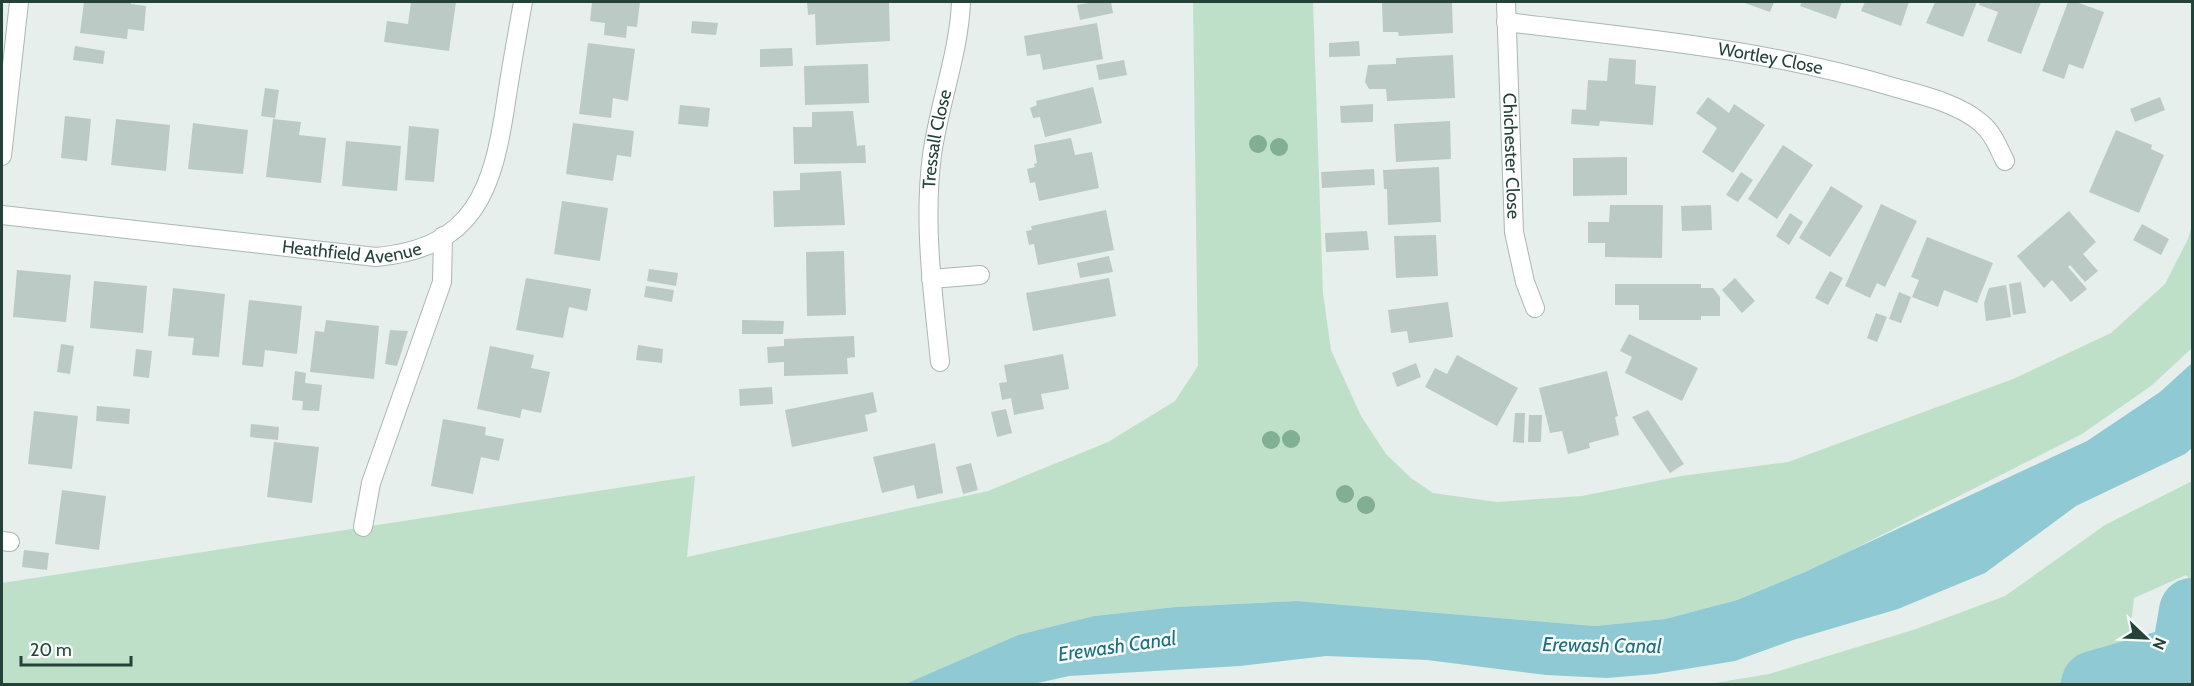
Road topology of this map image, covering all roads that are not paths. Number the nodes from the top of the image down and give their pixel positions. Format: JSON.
{"nodes":[{"id":1,"x":19,"y":2,"type":"edge"},
{"id":2,"x":523,"y":2,"type":"edge"},
{"id":3,"x":961,"y":2,"type":"edge"},
{"id":4,"x":1506,"y":2,"type":"edge"},
{"id":5,"x":1506,"y":22,"type":"junction"},
{"id":6,"x":2,"y":156,"type":"edge"},
{"id":7,"x":2004,"y":161,"type":"dead end"},
{"id":8,"x":3,"y":215,"type":"edge"},
{"id":9,"x":2,"y":234,"type":"edge"},
{"id":10,"x":443,"y":236,"type":"junction"},
{"id":11,"x":980,"y":275,"type":"dead end"},
{"id":12,"x":931,"y":279,"type":"junction"},
{"id":13,"x":1535,"y":308,"type":"dead end"},
{"id":14,"x":940,"y":362,"type":"dead end"},
{"id":15,"x":363,"y":526,"type":"dead end"}],
"edges":[{"from":1,"to":6,"type":"street"},
{"from":2,"to":10,"type":"street","name":"Heathfield Avenue"},
{"from":3,"to":12,"type":"street","name":"Tressall Close"},
{"from":4,"to":5,"type":"street","name":"Chichester Close"},
{"from":5,"to":7,"type":"street","name":"Wortley Close"},
{"from":5,"to":13,"type":"street","name":"Chichester Close"},
{"from":8,"to":9,"type":"street"},
{"from":8,"to":10,"type":"street","name":"Heathfield Avenue"},
{"from":10,"to":15,"type":"street"},
{"from":11,"to":12,"type":"street"},
{"from":12,"to":14,"type":"street","name":"Tressall Close"}]}
